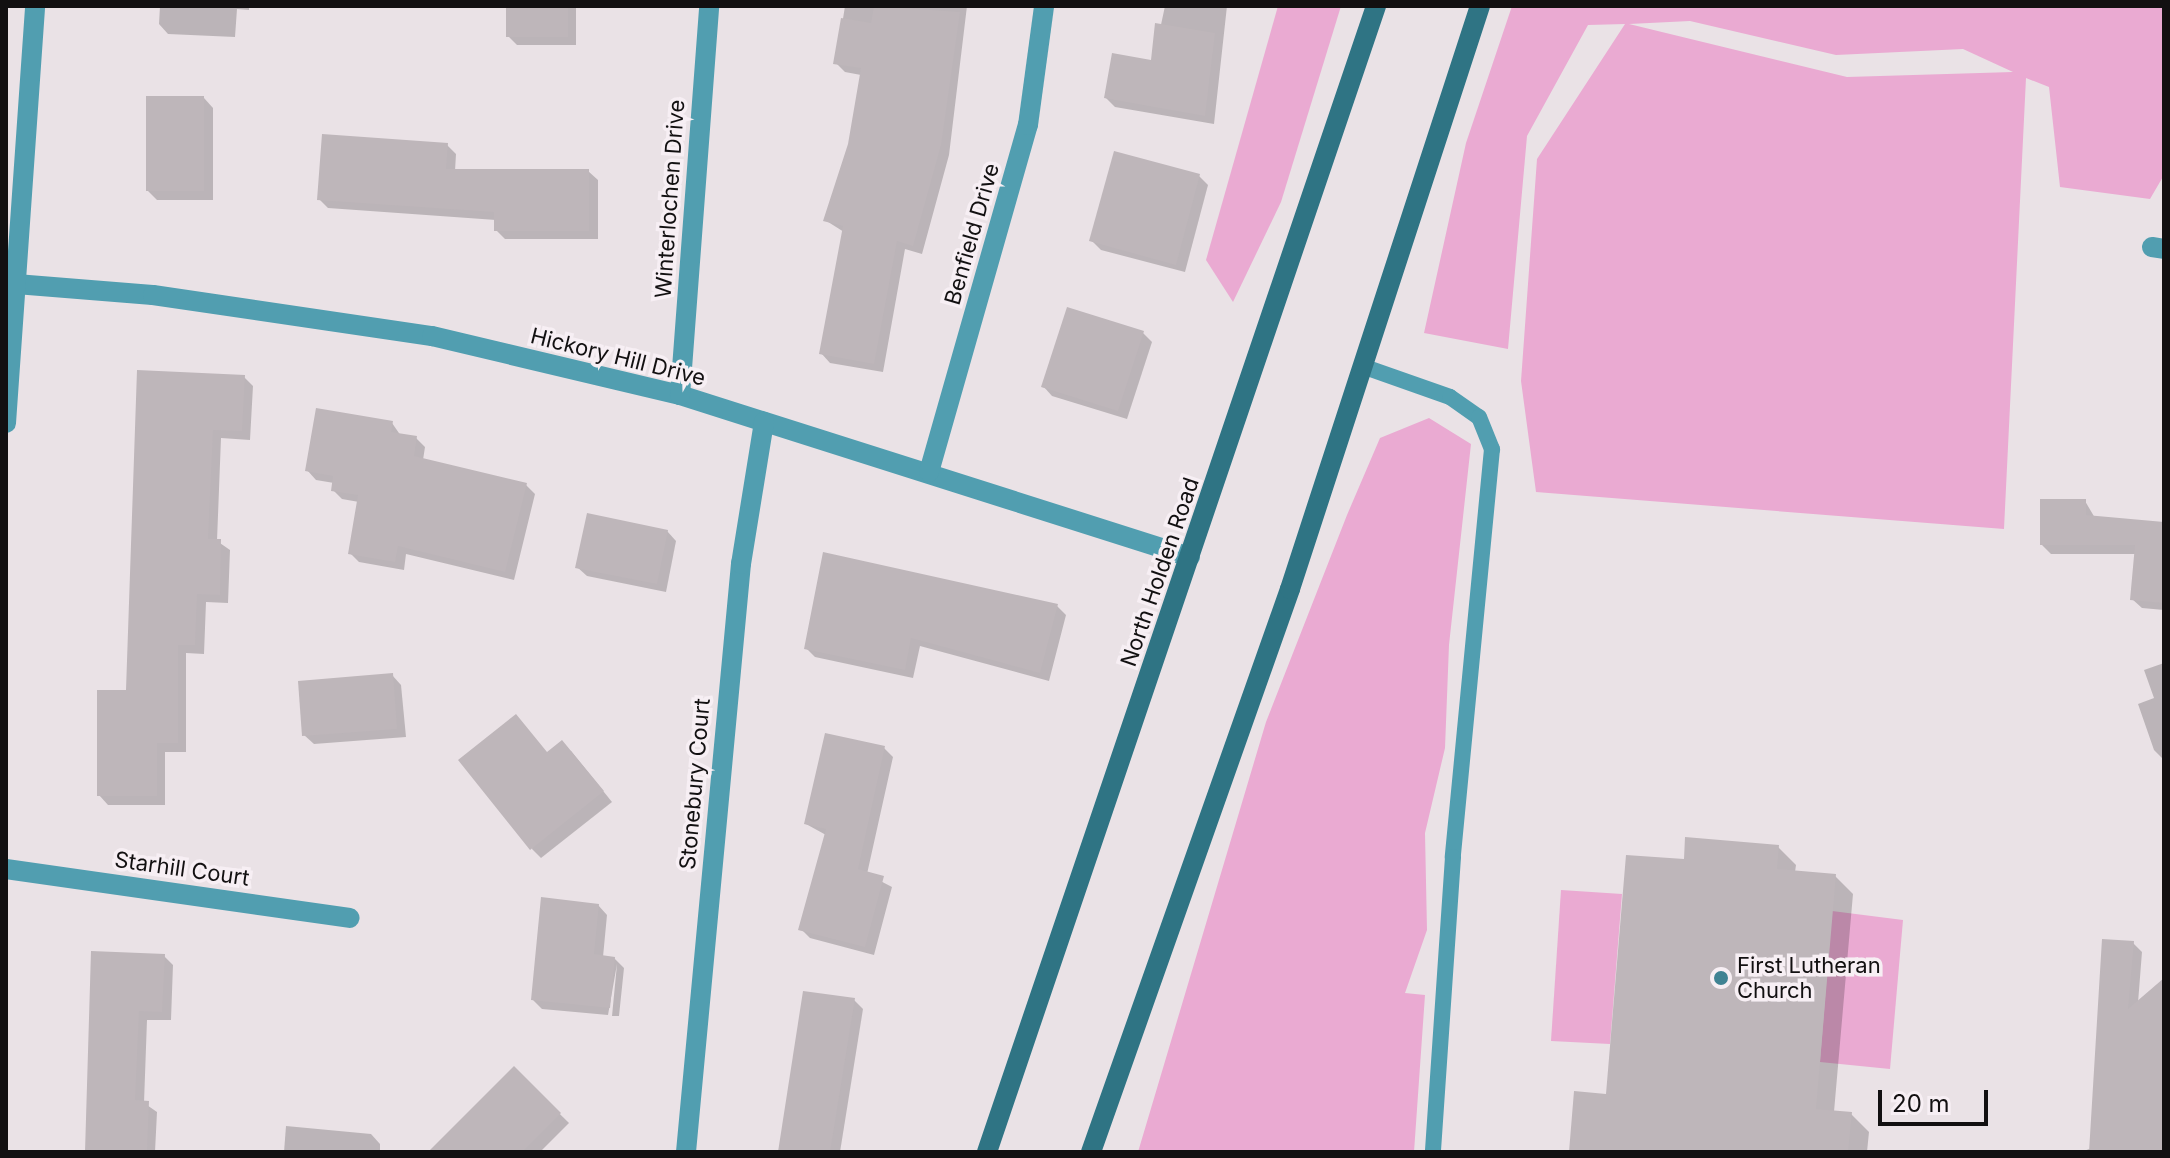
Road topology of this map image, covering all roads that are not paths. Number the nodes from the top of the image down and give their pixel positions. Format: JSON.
{"nodes":[{"id":1,"x":35,"y":6,"type":"edge"},
{"id":2,"x":709,"y":6,"type":"edge"},
{"id":3,"x":1044,"y":6,"type":"edge"},
{"id":4,"x":1376,"y":6,"type":"edge"},
{"id":5,"x":1480,"y":6,"type":"edge"},
{"id":6,"x":16,"y":284,"type":"junction"},
{"id":7,"x":1362,"y":366,"type":"junction"},
{"id":8,"x":680,"y":395,"type":"junction"},
{"id":9,"x":764,"y":422,"type":"junction"},
{"id":10,"x":6,"y":423,"type":"edge"},
{"id":11,"x":929,"y":472,"type":"junction"},
{"id":12,"x":1190,"y":557,"type":"junction"},
{"id":13,"x":6,"y":869,"type":"edge"},
{"id":14,"x":350,"y":918,"type":"dead end"},
{"id":15,"x":686,"y":1152,"type":"edge"},
{"id":16,"x":987,"y":1152,"type":"edge"},
{"id":17,"x":1091,"y":1152,"type":"edge"},
{"id":18,"x":1433,"y":1152,"type":"edge"}],
"edges":[{"from":1,"to":6,"type":"street"},
{"from":2,"to":8,"type":"street","name":"Winterlochen Drive"},
{"from":3,"to":11,"type":"street","name":"Benfield Drive"},
{"from":4,"to":12,"type":"main road","name":"North Holden Road"},
{"from":5,"to":7,"type":"main road"},
{"from":6,"to":8,"type":"street","name":"Hickory Hill Drive"},
{"from":6,"to":10,"type":"street"},
{"from":7,"to":17,"type":"main road"},
{"from":7,"to":18,"type":"lane"},
{"from":8,"to":9,"type":"street","name":"Hickory Hill Drive"},
{"from":9,"to":11,"type":"street","name":"Hickory Hill Drive"},
{"from":9,"to":15,"type":"street","name":"Stonebury Court"},
{"from":11,"to":12,"type":"street","name":"Hickory Hill Drive"},
{"from":12,"to":16,"type":"main road","name":"North Holden Road"},
{"from":13,"to":14,"type":"street","name":"Starhill Court"}]}
